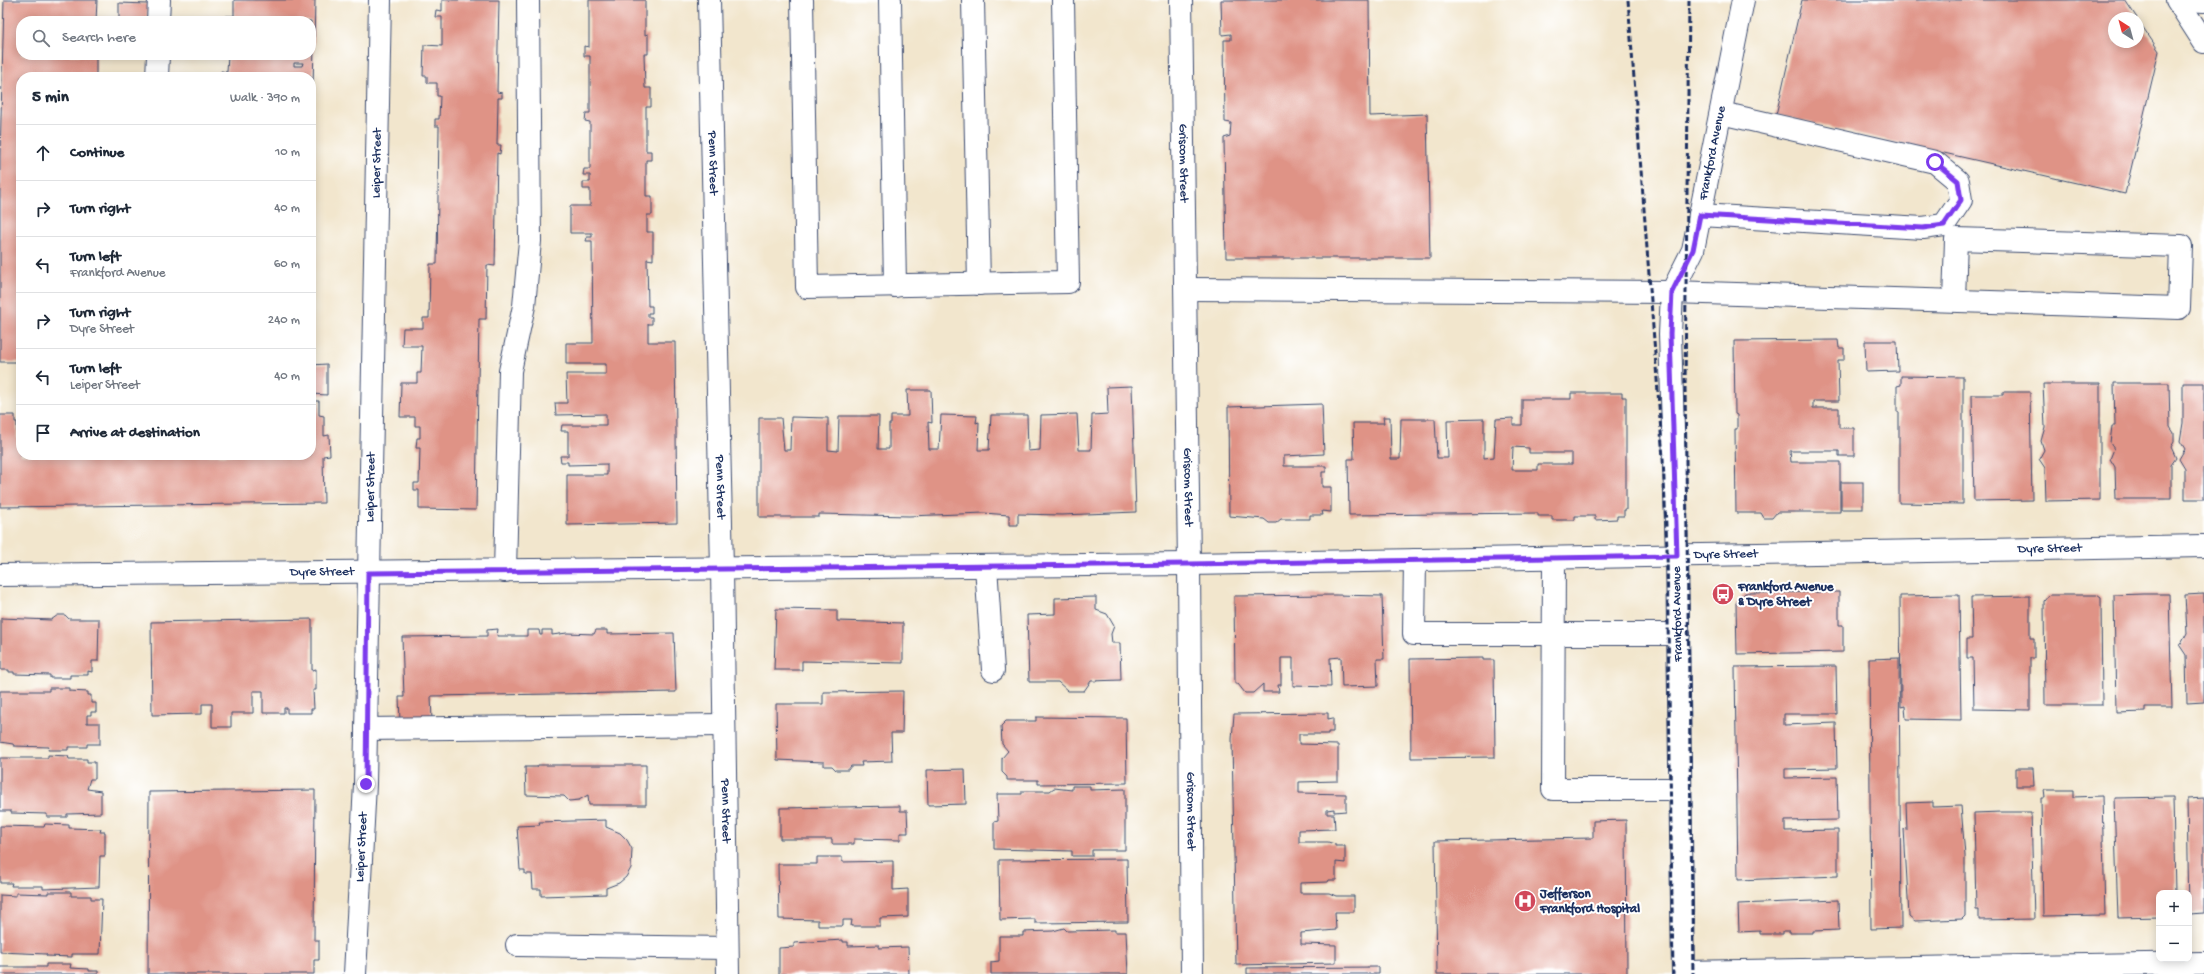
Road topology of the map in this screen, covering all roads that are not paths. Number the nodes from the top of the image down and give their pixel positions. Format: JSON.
{"nodes":[{"id":1,"x":159,"y":0,"type":"edge"},
{"id":2,"x":380,"y":0,"type":"edge"},
{"id":3,"x":528,"y":0,"type":"edge"},
{"id":4,"x":709,"y":0,"type":"edge"},
{"id":5,"x":802,"y":0,"type":"edge"},
{"id":6,"x":890,"y":0,"type":"edge"},
{"id":7,"x":974,"y":0,"type":"edge"},
{"id":8,"x":1063,"y":0,"type":"edge"},
{"id":9,"x":1180,"y":0,"type":"edge"},
{"id":10,"x":1743,"y":0,"type":"edge"},
{"id":11,"x":2177,"y":0,"type":"edge"},
{"id":12,"x":2187,"y":0,"type":"edge"},
{"id":13,"x":2204,"y":2,"type":"edge"},
{"id":14,"x":158,"y":16,"type":"edge"},
{"id":15,"x":2204,"y":42,"type":"edge"},
{"id":16,"x":158,"y":60,"type":"edge"},
{"id":17,"x":157,"y":72,"type":"edge"},
{"id":18,"x":1720,"y":113,"type":"junction"},
{"id":19,"x":1700,"y":215,"type":"junction"},
{"id":20,"x":979,"y":284,"type":"junction"},
{"id":21,"x":895,"y":286,"type":"junction"},
{"id":22,"x":1186,"y":289,"type":"junction"},
{"id":23,"x":1672,"y":292,"type":"junction"},
{"id":24,"x":1954,"y":301,"type":"junction"},
{"id":25,"x":2204,"y":546,"type":"edge"},
{"id":26,"x":1677,"y":556,"type":"junction"},
{"id":27,"x":1554,"y":558,"type":"junction"},
{"id":28,"x":1415,"y":560,"type":"junction"},
{"id":29,"x":1189,"y":564,"type":"junction"},
{"id":30,"x":986,"y":566,"type":"junction"},
{"id":31,"x":722,"y":568,"type":"junction"},
{"id":32,"x":505,"y":571,"type":"junction"},
{"id":33,"x":368,"y":573,"type":"junction"},
{"id":34,"x":0,"y":575,"type":"edge"},
{"id":35,"x":1554,"y":634,"type":"junction"},
{"id":36,"x":1679,"y":634,"type":"junction"},
{"id":37,"x":993,"y":670,"type":"dead end"},
{"id":38,"x":723,"y":726,"type":"junction"},
{"id":39,"x":366,"y":729,"type":"junction"},
{"id":40,"x":1680,"y":789,"type":"junction"},
{"id":41,"x":518,"y":945,"type":"dead end"},
{"id":42,"x":727,"y":948,"type":"junction"},
{"id":43,"x":2204,"y":963,"type":"edge"},
{"id":44,"x":1683,"y":973,"type":"edge"},
{"id":45,"x":355,"y":974,"type":"edge"},
{"id":46,"x":728,"y":974,"type":"edge"},
{"id":47,"x":1192,"y":974,"type":"edge"}],
"edges":[{"from":1,"to":14,"type":"street"},
{"from":2,"to":33,"type":"street","name":"Leiper Street"},
{"from":3,"to":32,"type":"street"},
{"from":4,"to":31,"type":"street","name":"Penn Street"},
{"from":5,"to":21,"type":"street"},
{"from":6,"to":21,"type":"street"},
{"from":7,"to":20,"type":"street"},
{"from":8,"to":20,"type":"street"},
{"from":9,"to":22,"type":"street","name":"Griscom Street"},
{"from":10,"to":18,"type":"street","name":"Frankford Avenue"},
{"from":11,"to":15,"type":"street"},
{"from":12,"to":13,"type":"street"},
{"from":16,"to":17,"type":"street"},
{"from":18,"to":19,"type":"street","name":"Frankford Avenue"},
{"from":18,"to":19,"type":"street"},
{"from":19,"to":23,"type":"street","name":"Frankford Avenue"},
{"from":20,"to":21,"type":"street"},
{"from":22,"to":23,"type":"street"},
{"from":22,"to":29,"type":"street","name":"Griscom Street"},
{"from":23,"to":24,"type":"street"},
{"from":23,"to":26,"type":"street","name":"Frankford Avenue"},
{"from":24,"to":24,"type":"street"},
{"from":25,"to":26,"type":"street","name":"Dyre Street"},
{"from":26,"to":27,"type":"street","name":"Dyre Street"},
{"from":26,"to":36,"type":"street","name":"Frankford Avenue"},
{"from":27,"to":28,"type":"street","name":"Dyre Street"},
{"from":27,"to":35,"type":"street"},
{"from":28,"to":29,"type":"street","name":"Dyre Street"},
{"from":28,"to":35,"type":"street"},
{"from":29,"to":30,"type":"street","name":"Dyre Street"},
{"from":29,"to":47,"type":"street","name":"Griscom Street"},
{"from":30,"to":31,"type":"street","name":"Dyre Street"},
{"from":30,"to":37,"type":"street"},
{"from":31,"to":32,"type":"street","name":"Dyre Street"},
{"from":31,"to":38,"type":"street","name":"Penn Street"},
{"from":32,"to":33,"type":"street","name":"Dyre Street"},
{"from":33,"to":34,"type":"street","name":"Dyre Street"},
{"from":33,"to":39,"type":"street","name":"Leiper Street"},
{"from":35,"to":36,"type":"street"},
{"from":35,"to":40,"type":"street"},
{"from":36,"to":40,"type":"street","name":"Frankford Avenue"},
{"from":38,"to":39,"type":"street"},
{"from":38,"to":42,"type":"street","name":"Penn Street"},
{"from":39,"to":45,"type":"street","name":"Leiper Street"},
{"from":40,"to":44,"type":"street","name":"Frankford Avenue"},
{"from":41,"to":42,"type":"street"},
{"from":42,"to":46,"type":"street","name":"Penn Street"},
{"from":43,"to":44,"type":"street"}]}
